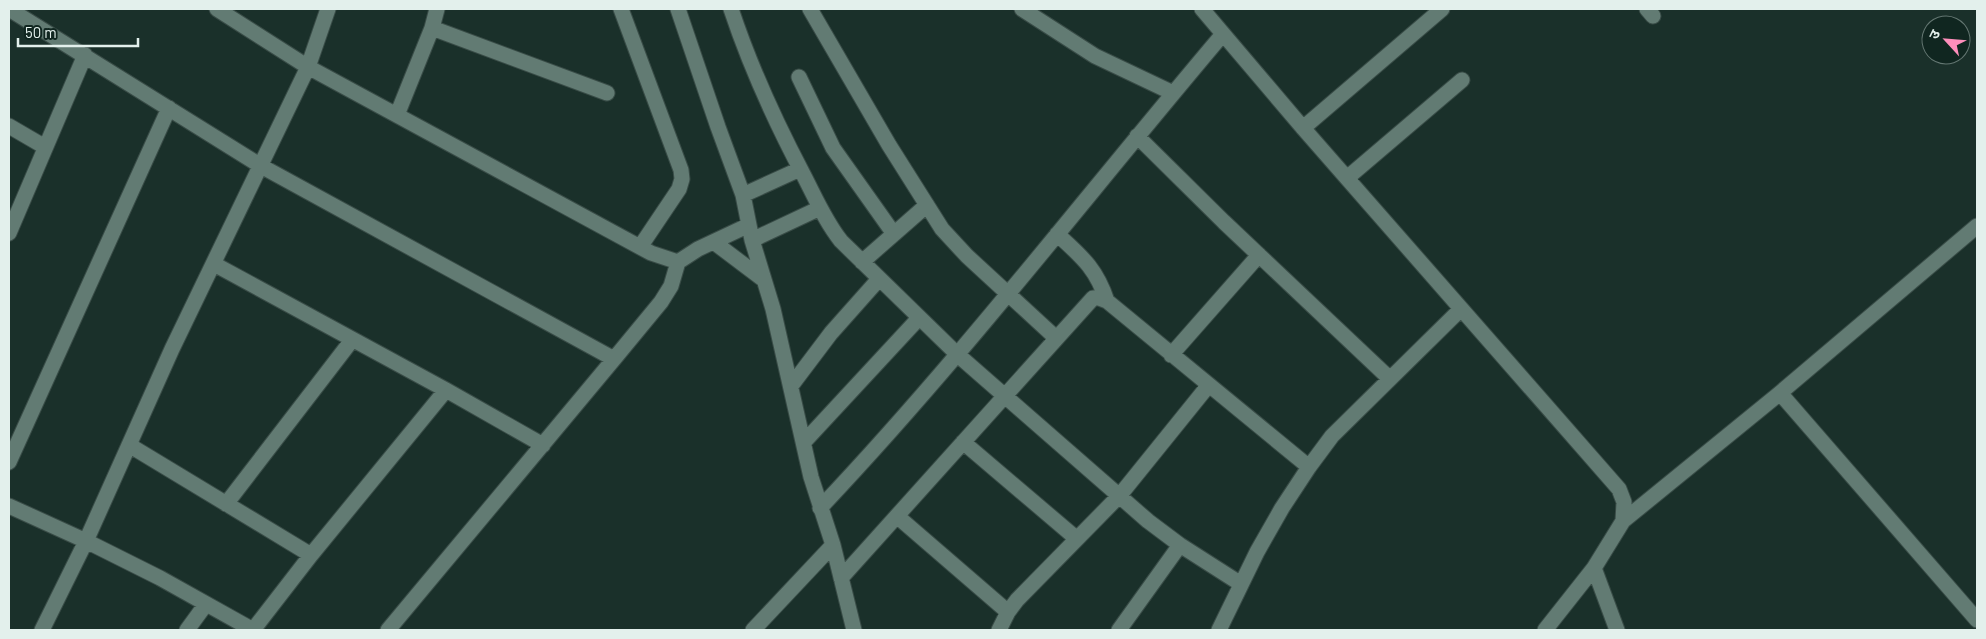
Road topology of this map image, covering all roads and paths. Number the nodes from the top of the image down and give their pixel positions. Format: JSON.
{"nodes":[{"id":1,"x":9,"y":9,"type":"edge"},
{"id":2,"x":218,"y":9,"type":"edge"},
{"id":3,"x":328,"y":9,"type":"edge"},
{"id":4,"x":437,"y":9,"type":"edge"},
{"id":5,"x":621,"y":9,"type":"edge"},
{"id":6,"x":678,"y":9,"type":"edge"},
{"id":7,"x":731,"y":9,"type":"edge"},
{"id":8,"x":810,"y":9,"type":"edge"},
{"id":9,"x":1022,"y":9,"type":"edge"},
{"id":10,"x":1202,"y":9,"type":"edge"},
{"id":11,"x":1442,"y":9,"type":"edge"},
{"id":12,"x":432,"y":28,"type":"junction"},
{"id":13,"x":1223,"y":34,"type":"junction"},
{"id":14,"x":85,"y":55,"type":"junction"},
{"id":15,"x":308,"y":67,"type":"junction"},
{"id":16,"x":799,"y":78,"type":"dead end"},
{"id":17,"x":1462,"y":80,"type":"dead end"},
{"id":18,"x":607,"y":92,"type":"dead end"},
{"id":19,"x":1173,"y":94,"type":"junction"},
{"id":20,"x":169,"y":108,"type":"junction"},
{"id":21,"x":397,"y":115,"type":"junction"},
{"id":22,"x":9,"y":126,"type":"edge"},
{"id":23,"x":1303,"y":128,"type":"junction"},
{"id":24,"x":1137,"y":136,"type":"junction"},
{"id":25,"x":45,"y":146,"type":"junction"},
{"id":26,"x":261,"y":166,"type":"junction"},
{"id":27,"x":800,"y":169,"type":"junction"},
{"id":28,"x":1347,"y":178,"type":"junction"},
{"id":29,"x":743,"y":195,"type":"junction"},
{"id":30,"x":927,"y":205,"type":"junction"},
{"id":31,"x":820,"y":208,"type":"junction"},
{"id":32,"x":750,"y":225,"type":"junction"},
{"id":33,"x":1977,"y":226,"type":"edge"},
{"id":34,"x":9,"y":233,"type":"edge"},
{"id":35,"x":894,"y":234,"type":"junction"},
{"id":36,"x":1057,"y":234,"type":"junction"},
{"id":37,"x":752,"y":240,"type":"junction"},
{"id":38,"x":715,"y":242,"type":"junction"},
{"id":39,"x":640,"y":247,"type":"junction"},
{"id":40,"x":1259,"y":255,"type":"junction"},
{"id":41,"x":678,"y":262,"type":"junction"},
{"id":42,"x":862,"y":262,"type":"junction"},
{"id":43,"x":214,"y":264,"type":"junction"},
{"id":44,"x":879,"y":279,"type":"junction"},
{"id":45,"x":764,"y":280,"type":"junction"},
{"id":46,"x":1008,"y":295,"type":"junction"},
{"id":47,"x":1107,"y":301,"type":"junction"},
{"id":48,"x":1461,"y":309,"type":"junction"},
{"id":49,"x":919,"y":318,"type":"junction"},
{"id":50,"x":1056,"y":338,"type":"junction"},
{"id":51,"x":352,"y":340,"type":"junction"},
{"id":52,"x":958,"y":355,"type":"junction"},
{"id":53,"x":1171,"y":355,"type":"junction"},
{"id":54,"x":614,"y":359,"type":"junction"},
{"id":55,"x":1389,"y":378,"type":"junction"},
{"id":56,"x":791,"y":386,"type":"junction"},
{"id":57,"x":1208,"y":386,"type":"junction"},
{"id":58,"x":446,"y":390,"type":"junction"},
{"id":59,"x":1780,"y":392,"type":"junction"},
{"id":60,"x":1004,"y":396,"type":"junction"},
{"id":61,"x":804,"y":442,"type":"junction"},
{"id":62,"x":963,"y":442,"type":"junction"},
{"id":63,"x":129,"y":445,"type":"junction"},
{"id":64,"x":543,"y":445,"type":"junction"},
{"id":65,"x":9,"y":462,"type":"edge"},
{"id":66,"x":1309,"y":467,"type":"junction"},
{"id":67,"x":1120,"y":495,"type":"junction"},
{"id":68,"x":226,"y":504,"type":"junction"},
{"id":69,"x":9,"y":506,"type":"edge"},
{"id":70,"x":820,"y":508,"type":"junction"},
{"id":71,"x":898,"y":517,"type":"junction"},
{"id":72,"x":1623,"y":521,"type":"junction"},
{"id":73,"x":1076,"y":539,"type":"junction"},
{"id":74,"x":86,"y":541,"type":"junction"},
{"id":75,"x":1180,"y":545,"type":"junction"},
{"id":76,"x":833,"y":546,"type":"junction"},
{"id":77,"x":311,"y":555,"type":"junction"},
{"id":78,"x":1594,"y":568,"type":"junction"},
{"id":79,"x":841,"y":578,"type":"junction"},
{"id":80,"x":1241,"y":584,"type":"junction"},
{"id":81,"x":206,"y":604,"type":"junction"},
{"id":82,"x":1008,"y":612,"type":"junction"},
{"id":83,"x":1977,"y":620,"type":"edge"},
{"id":84,"x":42,"y":630,"type":"edge"},
{"id":85,"x":187,"y":630,"type":"edge"},
{"id":86,"x":253,"y":630,"type":"edge"},
{"id":87,"x":388,"y":630,"type":"edge"},
{"id":88,"x":753,"y":630,"type":"edge"},
{"id":89,"x":854,"y":630,"type":"edge"},
{"id":90,"x":999,"y":630,"type":"edge"},
{"id":91,"x":1119,"y":630,"type":"edge"},
{"id":92,"x":1220,"y":630,"type":"edge"},
{"id":93,"x":1545,"y":630,"type":"edge"},
{"id":94,"x":1617,"y":630,"type":"edge"}],
"edges":[{"from":1,"to":14,"type":"street"},
{"from":2,"to":15,"type":"street"},
{"from":3,"to":15,"type":"street"},
{"from":4,"to":12,"type":"street"},
{"from":5,"to":39,"type":"street"},
{"from":6,"to":29,"type":"street"},
{"from":7,"to":27,"type":"street"},
{"from":8,"to":30,"type":"street"},
{"from":9,"to":19,"type":"street"},
{"from":10,"to":13,"type":"street"},
{"from":11,"to":23,"type":"street"},
{"from":12,"to":18,"type":"street"},
{"from":12,"to":21,"type":"street"},
{"from":13,"to":19,"type":"street"},
{"from":13,"to":23,"type":"street"},
{"from":14,"to":20,"type":"street"},
{"from":14,"to":25,"type":"street"},
{"from":15,"to":21,"type":"street"},
{"from":15,"to":26,"type":"street"},
{"from":16,"to":35,"type":"street"},
{"from":17,"to":28,"type":"street"},
{"from":19,"to":24,"type":"street"},
{"from":20,"to":26,"type":"street"},
{"from":20,"to":65,"type":"street"},
{"from":21,"to":39,"type":"street"},
{"from":22,"to":25,"type":"street"},
{"from":23,"to":28,"type":"street"},
{"from":24,"to":36,"type":"street"},
{"from":24,"to":40,"type":"street"},
{"from":25,"to":34,"type":"street"},
{"from":26,"to":43,"type":"street"},
{"from":26,"to":54,"type":"street"},
{"from":27,"to":29,"type":"street"},
{"from":27,"to":31,"type":"street"},
{"from":28,"to":48,"type":"street"},
{"from":29,"to":32,"type":"street"},
{"from":30,"to":35,"type":"street"},
{"from":30,"to":46,"type":"street"},
{"from":31,"to":37,"type":"street"},
{"from":31,"to":42,"type":"street"},
{"from":32,"to":37,"type":"street"},
{"from":32,"to":38,"type":"street"},
{"from":33,"to":59,"type":"street"},
{"from":35,"to":42,"type":"street"},
{"from":36,"to":46,"type":"street"},
{"from":36,"to":47,"type":"street"},
{"from":37,"to":45,"type":"street"},
{"from":38,"to":41,"type":"street"},
{"from":38,"to":45,"type":"street"},
{"from":39,"to":41,"type":"street"},
{"from":40,"to":53,"type":"street"},
{"from":40,"to":55,"type":"street"},
{"from":41,"to":54,"type":"street"},
{"from":42,"to":44,"type":"street"},
{"from":43,"to":51,"type":"street"},
{"from":43,"to":63,"type":"street"},
{"from":44,"to":49,"type":"street"},
{"from":44,"to":56,"type":"street"},
{"from":45,"to":56,"type":"street"},
{"from":46,"to":50,"type":"street"},
{"from":46,"to":52,"type":"street"},
{"from":47,"to":50,"type":"street"},
{"from":47,"to":53,"type":"street"},
{"from":48,"to":55,"type":"street"},
{"from":48,"to":72,"type":"street"},
{"from":49,"to":52,"type":"street"},
{"from":49,"to":61,"type":"street"},
{"from":50,"to":60,"type":"street"},
{"from":51,"to":58,"type":"street"},
{"from":51,"to":68,"type":"street"},
{"from":52,"to":60,"type":"street"},
{"from":52,"to":70,"type":"street"},
{"from":53,"to":57,"type":"street"},
{"from":54,"to":64,"type":"street"},
{"from":55,"to":66,"type":"street"},
{"from":56,"to":61,"type":"street"},
{"from":57,"to":66,"type":"street"},
{"from":57,"to":67,"type":"street"},
{"from":58,"to":64,"type":"street"},
{"from":58,"to":77,"type":"street"},
{"from":59,"to":72,"type":"street"},
{"from":59,"to":83,"type":"street"},
{"from":60,"to":62,"type":"street"},
{"from":60,"to":67,"type":"street"},
{"from":61,"to":70,"type":"street"},
{"from":62,"to":71,"type":"street"},
{"from":62,"to":73,"type":"street"},
{"from":63,"to":68,"type":"street"},
{"from":63,"to":74,"type":"street"},
{"from":64,"to":87,"type":"street"},
{"from":66,"to":80,"type":"street"},
{"from":67,"to":73,"type":"street"},
{"from":67,"to":75,"type":"street"},
{"from":68,"to":77,"type":"street"},
{"from":69,"to":74,"type":"street"},
{"from":70,"to":76,"type":"street"},
{"from":71,"to":79,"type":"street"},
{"from":71,"to":82,"type":"street"},
{"from":72,"to":78,"type":"street"},
{"from":73,"to":82,"type":"street"},
{"from":74,"to":81,"type":"street"},
{"from":74,"to":84,"type":"street"},
{"from":75,"to":80,"type":"street"},
{"from":75,"to":91,"type":"street"},
{"from":76,"to":79,"type":"street"},
{"from":76,"to":88,"type":"street"},
{"from":77,"to":86,"type":"street"},
{"from":78,"to":93,"type":"street"},
{"from":78,"to":94,"type":"street"},
{"from":79,"to":89,"type":"street"},
{"from":80,"to":92,"type":"street"},
{"from":81,"to":85,"type":"street"},
{"from":81,"to":86,"type":"street"},
{"from":82,"to":90,"type":"street"}]}
